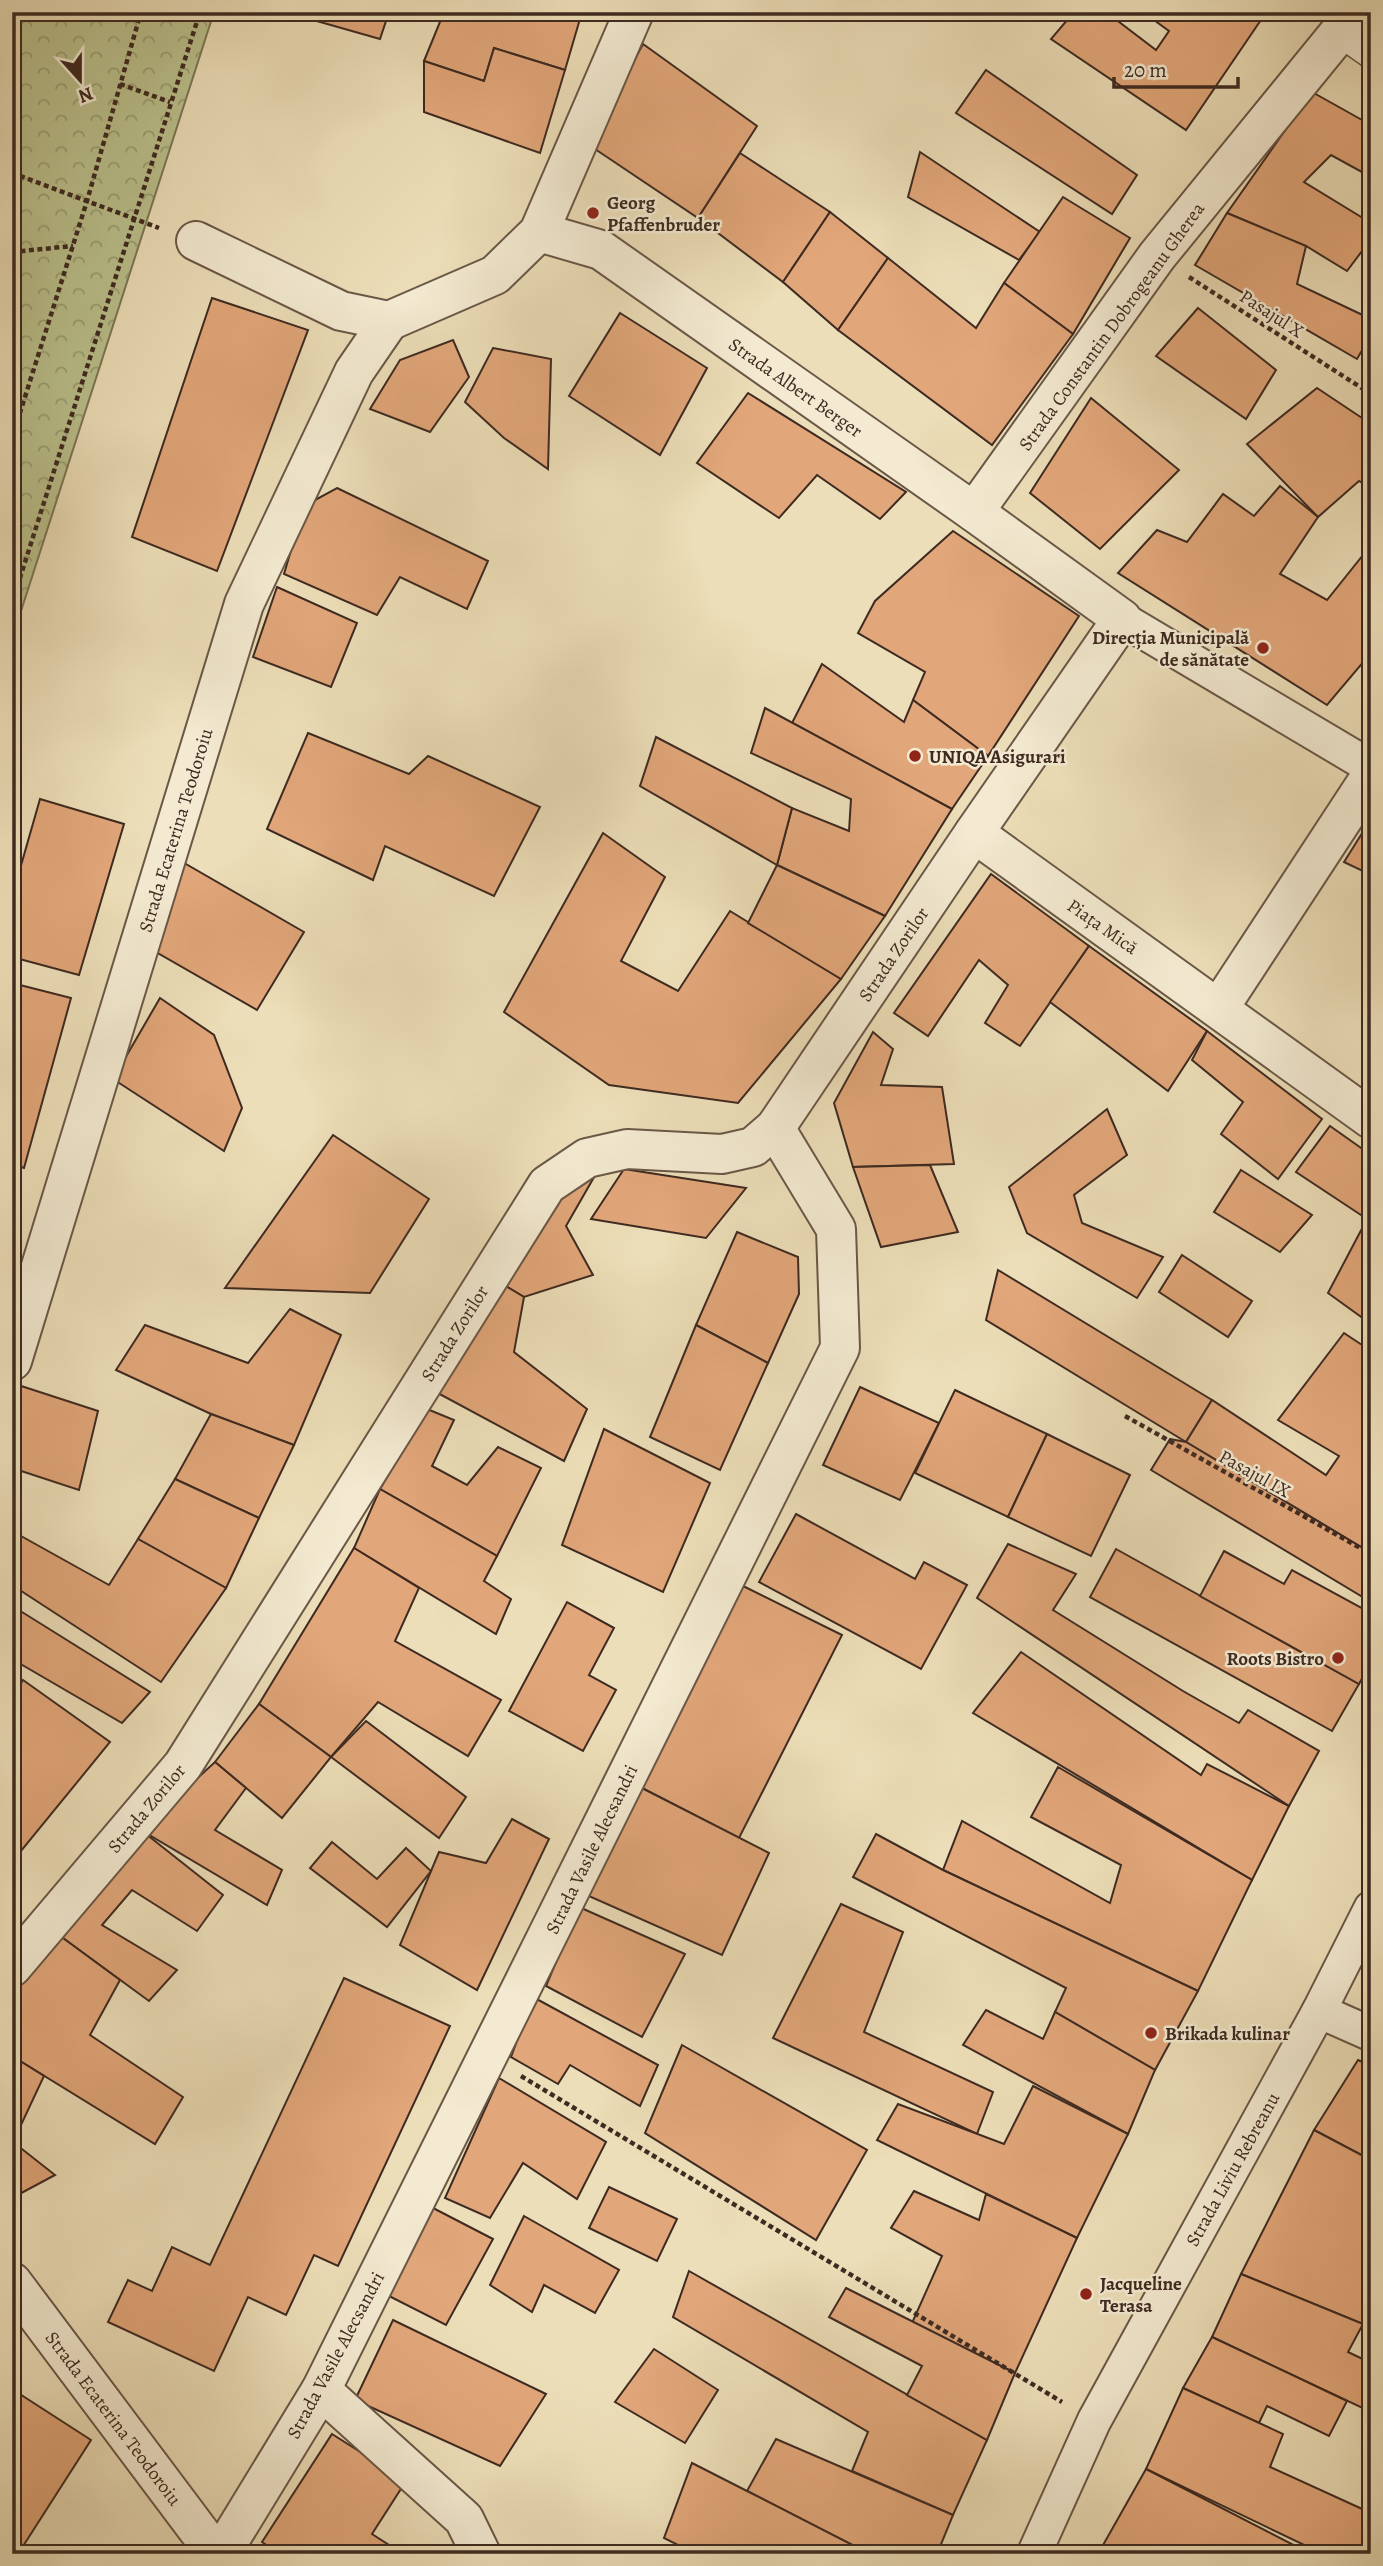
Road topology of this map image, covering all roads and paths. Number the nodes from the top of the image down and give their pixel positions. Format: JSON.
{"nodes":[{"id":1,"x":141,"y":12,"type":"edge"},
{"id":2,"x":200,"y":12,"type":"edge"},
{"id":3,"x":634,"y":12,"type":"edge"},
{"id":4,"x":1347,"y":23,"type":"edge"},
{"id":5,"x":1371,"y":57,"type":"edge"},
{"id":6,"x":120,"y":84,"type":"junction"},
{"id":7,"x":170,"y":102,"type":"junction"},
{"id":8,"x":12,"y":173,"type":"edge"},
{"id":9,"x":87,"y":201,"type":"junction"},
{"id":10,"x":132,"y":219,"type":"junction"},
{"id":11,"x":539,"y":232,"type":"junction"},
{"id":12,"x":196,"y":241,"type":"dead end"},
{"id":13,"x":73,"y":246,"type":"junction"},
{"id":14,"x":12,"y":252,"type":"edge"},
{"id":15,"x":1157,"y":256,"type":"junction"},
{"id":16,"x":390,"y":321,"type":"junction"},
{"id":17,"x":1371,"y":394,"type":"edge"},
{"id":18,"x":12,"y":438,"type":"edge"},
{"id":19,"x":974,"y":512,"type":"junction"},
{"id":20,"x":12,"y":603,"type":"edge"},
{"id":21,"x":1122,"y":619,"type":"junction"},
{"id":22,"x":1371,"y":767,"type":"edge"},
{"id":23,"x":1371,"y":776,"type":"edge"},
{"id":24,"x":974,"y":833,"type":"junction"},
{"id":25,"x":1219,"y":1008,"type":"junction"},
{"id":26,"x":1371,"y":1119,"type":"edge"},
{"id":27,"x":775,"y":1128,"type":"junction"},
{"id":28,"x":12,"y":1361,"type":"edge"},
{"id":29,"x":1125,"y":1416,"type":"dead end"},
{"id":30,"x":1371,"y":1555,"type":"edge"},
{"id":31,"x":1371,"y":1908,"type":"edge"},
{"id":32,"x":12,"y":1968,"type":"edge"},
{"id":33,"x":1319,"y":2011,"type":"junction"},
{"id":34,"x":1371,"y":2034,"type":"edge"},
{"id":35,"x":488,"y":2056,"type":"junction"},
{"id":36,"x":12,"y":2282,"type":"edge"},
{"id":37,"x":321,"y":2390,"type":"junction"},
{"id":38,"x":1094,"y":2421,"type":"junction"},
{"id":39,"x":219,"y":2554,"type":"edge"},
{"id":40,"x":481,"y":2554,"type":"edge"},
{"id":41,"x":1034,"y":2554,"type":"edge"}],
"edges":[{"from":1,"to":6,"type":"path"},
{"from":2,"to":7,"type":"path"},
{"from":3,"to":11,"type":"street"},
{"from":4,"to":5,"type":"lane"},
{"from":4,"to":15,"type":"street","name":"Strada Constantin Dobrogeanu Gherea"},
{"from":6,"to":7,"type":"path"},
{"from":6,"to":9,"type":"path"},
{"from":7,"to":10,"type":"path"},
{"from":8,"to":9,"type":"path"},
{"from":9,"to":10,"type":"path"},
{"from":9,"to":13,"type":"path"},
{"from":10,"to":20,"type":"path"},
{"from":11,"to":16,"type":"street"},
{"from":11,"to":19,"type":"street","name":"Strada Albert Berger"},
{"from":12,"to":16,"type":"street"},
{"from":13,"to":14,"type":"path"},
{"from":13,"to":18,"type":"path"},
{"from":15,"to":17,"type":"path","name":"Pasajul X"},
{"from":15,"to":19,"type":"street","name":"Strada Constantin Dobrogeanu Gherea"},
{"from":16,"to":28,"type":"street","name":"Strada Ecaterina Teodoroiu"},
{"from":19,"to":21,"type":"street","name":"Strada Albert Berger"},
{"from":21,"to":22,"type":"street","name":"Strada Albert Berger"},
{"from":21,"to":24,"type":"street"},
{"from":23,"to":25,"type":"street"},
{"from":24,"to":25,"type":"street","name":"Piața Mică"},
{"from":24,"to":27,"type":"street","name":"Strada Zorilor"},
{"from":25,"to":26,"type":"street","name":"Piața Mică"},
{"from":27,"to":32,"type":"street","name":"Strada Zorilor"},
{"from":27,"to":35,"type":"street","name":"Strada Vasile Alecsandri"},
{"from":29,"to":30,"type":"path","name":"Pasajul IX"},
{"from":31,"to":33,"type":"street","name":"Strada Liviu Rebreanu"},
{"from":33,"to":34,"type":"street"},
{"from":33,"to":38,"type":"street","name":"Strada Liviu Rebreanu"},
{"from":35,"to":37,"type":"street","name":"Strada Vasile Alecsandri"},
{"from":35,"to":38,"type":"path"},
{"from":36,"to":39,"type":"street","name":"Strada Ecaterina Teodoroiu"},
{"from":37,"to":39,"type":"street","name":"Strada Vasile Alecsandri"},
{"from":37,"to":40,"type":"street"},
{"from":38,"to":41,"type":"street","name":"Strada Liviu Rebreanu"}]}
